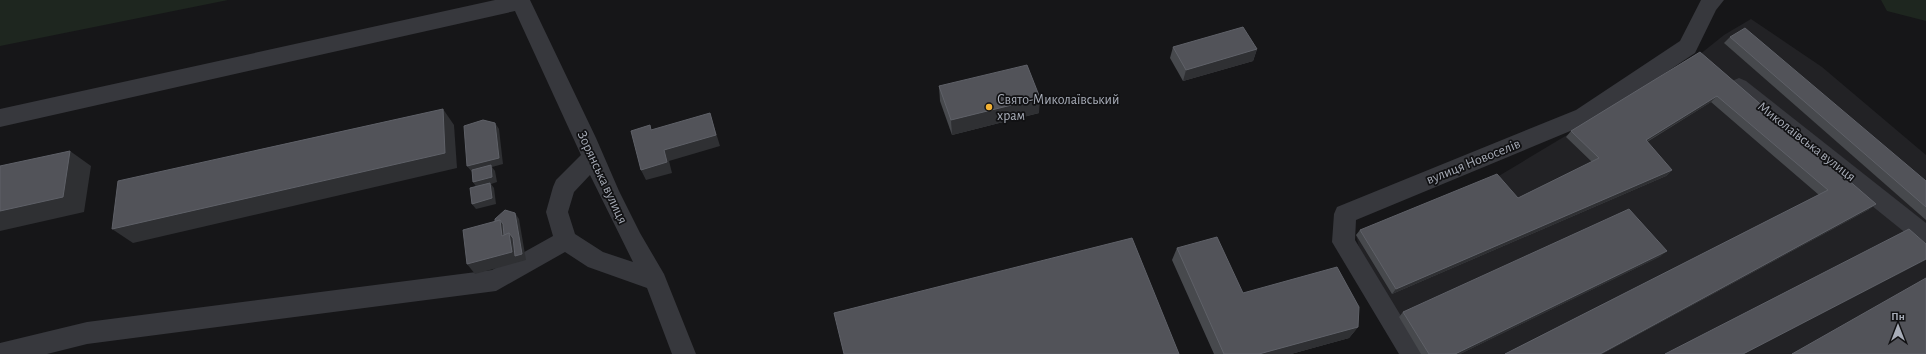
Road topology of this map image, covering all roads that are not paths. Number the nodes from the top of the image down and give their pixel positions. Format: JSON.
{"nodes":[{"id":1,"x":1714,"y":0,"type":"edge"},
{"id":2,"x":521,"y":1,"type":"edge"},
{"id":3,"x":1725,"y":77,"type":"edge"},
{"id":4,"x":0,"y":118,"type":"edge"},
{"id":5,"x":592,"y":158,"type":"junction"},
{"id":6,"x":1926,"y":236,"type":"edge"},
{"id":7,"x":566,"y":240,"type":"junction"},
{"id":8,"x":656,"y":281,"type":"junction"},
{"id":9,"x":0,"y":354,"type":"edge"},
{"id":10,"x":684,"y":354,"type":"edge"},
{"id":11,"x":1412,"y":354,"type":"edge"}],
"edges":[{"from":1,"to":11,"type":"street","name":"вулиця Новоселів"},
{"from":2,"to":4,"type":"street"},
{"from":2,"to":5,"type":"street","name":"Зорянська вулиця"},
{"from":3,"to":6,"type":"street","name":"Миколаївська вулиця"},
{"from":5,"to":7,"type":"street"},
{"from":5,"to":8,"type":"street","name":"Зорянська вулиця"},
{"from":7,"to":8,"type":"street"},
{"from":7,"to":9,"type":"street"},
{"from":8,"to":10,"type":"street","name":"Зорянська вулиця"}]}
